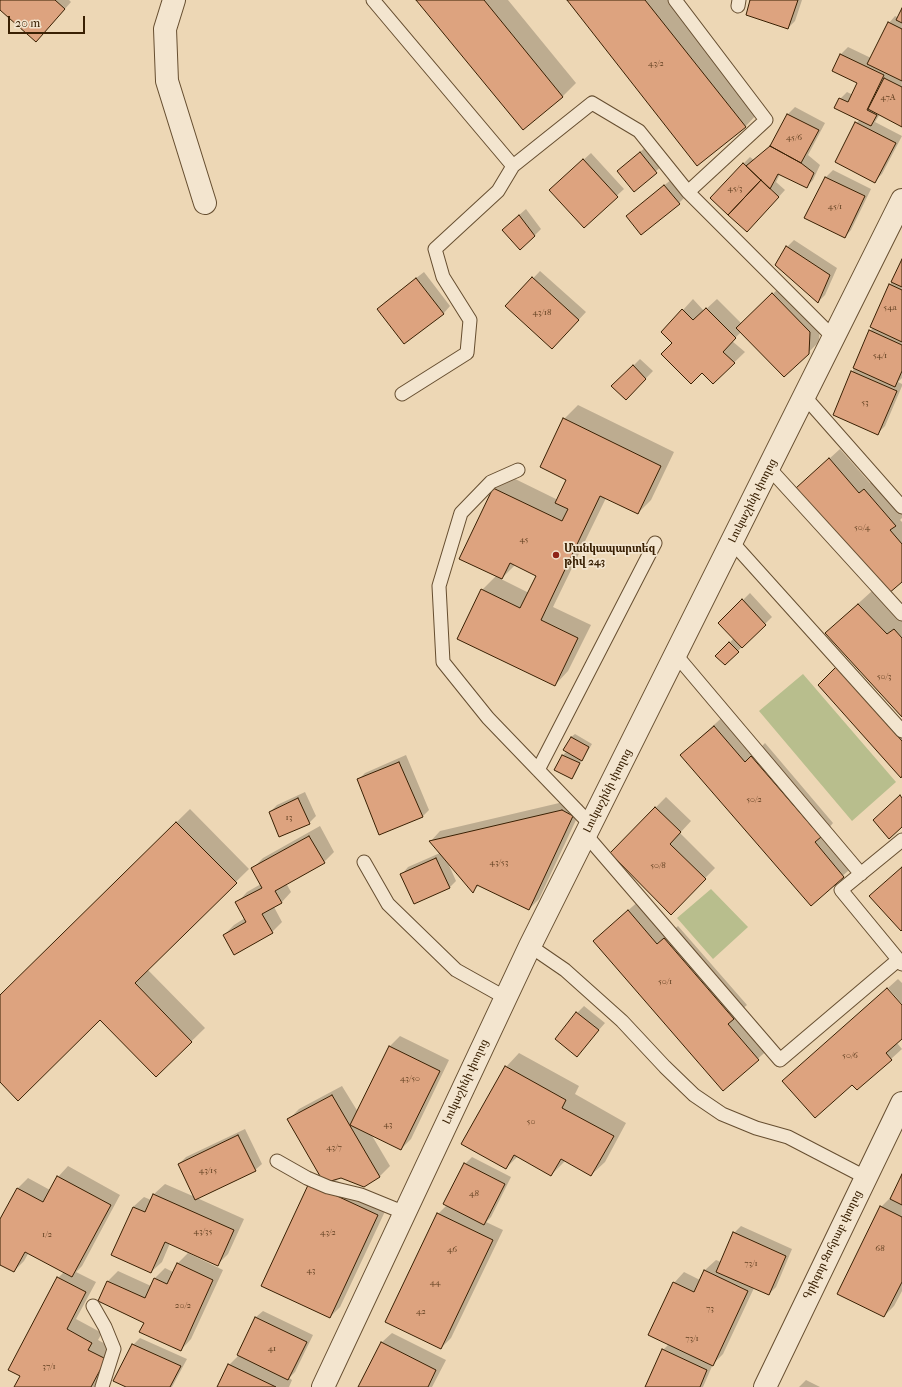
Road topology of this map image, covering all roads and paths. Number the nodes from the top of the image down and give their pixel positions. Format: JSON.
{"nodes":[{"id":1,"x":174,"y":0,"type":"edge"},
{"id":2,"x":373,"y":0,"type":"edge"},
{"id":3,"x":674,"y":0,"type":"edge"},
{"id":4,"x":513,"y":166,"type":"junction"},
{"id":5,"x":688,"y":192,"type":"junction"},
{"id":6,"x":902,"y":200,"type":"edge"},
{"id":7,"x":205,"y":203,"type":"dead end"},
{"id":8,"x":834,"y":338,"type":"junction"},
{"id":9,"x":402,"y":394,"type":"dead end"},
{"id":10,"x":805,"y":397,"type":"junction"},
{"id":11,"x":769,"y":468,"type":"junction"},
{"id":12,"x":518,"y":470,"type":"dead end"},
{"id":13,"x":902,"y":507,"type":"edge"},
{"id":14,"x":732,"y":542,"type":"junction"},
{"id":15,"x":655,"y":543,"type":"dead end"},
{"id":16,"x":902,"y":614,"type":"edge"},
{"id":17,"x":676,"y":655,"type":"junction"},
{"id":18,"x":902,"y":731,"type":"edge"},
{"id":19,"x":538,"y":770,"type":"junction"},
{"id":20,"x":588,"y":830,"type":"junction"},
{"id":21,"x":902,"y":840,"type":"edge"},
{"id":22,"x":364,"y":862,"type":"dead end"},
{"id":23,"x":860,"y":874,"type":"junction"},
{"id":24,"x":530,"y":946,"type":"junction"},
{"id":25,"x":900,"y":962,"type":"edge"},
{"id":26,"x":506,"y":998,"type":"junction"},
{"id":27,"x":902,"y":1103,"type":"edge"},
{"id":28,"x":277,"y":1162,"type":"dead end"},
{"id":29,"x":865,"y":1177,"type":"junction"},
{"id":30,"x":405,"y":1213,"type":"junction"},
{"id":31,"x":93,"y":1306,"type":"dead end"},
{"id":32,"x":102,"y":1387,"type":"edge"},
{"id":33,"x":323,"y":1387,"type":"edge"},
{"id":34,"x":765,"y":1387,"type":"edge"}],
"edges":[{"from":1,"to":7,"type":"street"},
{"from":2,"to":4,"type":"lane"},
{"from":3,"to":5,"type":"lane"},
{"from":4,"to":5,"type":"lane"},
{"from":4,"to":9,"type":"lane"},
{"from":5,"to":8,"type":"lane"},
{"from":6,"to":8,"type":"street","name":"Լուկաշինի փողոց"},
{"from":8,"to":10,"type":"street","name":"Լուկաշինի փողոց"},
{"from":10,"to":11,"type":"street","name":"Լուկաշինի փողոց"},
{"from":10,"to":13,"type":"lane"},
{"from":11,"to":14,"type":"street","name":"Լուկաշինի փողոց"},
{"from":11,"to":16,"type":"lane"},
{"from":12,"to":19,"type":"lane"},
{"from":14,"to":17,"type":"street","name":"Լուկաշինի փողոց"},
{"from":14,"to":18,"type":"lane"},
{"from":15,"to":19,"type":"lane"},
{"from":17,"to":20,"type":"street","name":"Լուկաշինի փողոց"},
{"from":17,"to":23,"type":"lane"},
{"from":19,"to":20,"type":"lane"},
{"from":20,"to":24,"type":"street","name":"Լուկաշինի փողոց"},
{"from":20,"to":25,"type":"lane"},
{"from":21,"to":23,"type":"lane"},
{"from":22,"to":26,"type":"lane"},
{"from":23,"to":25,"type":"lane"},
{"from":24,"to":26,"type":"street","name":"Լուկաշինի փողոց"},
{"from":24,"to":29,"type":"lane"},
{"from":26,"to":30,"type":"street","name":"Լուկաշինի փողոց"},
{"from":27,"to":29,"type":"street","name":"Գրիգոր Զոհրաբ փողոց"},
{"from":28,"to":30,"type":"lane"},
{"from":29,"to":34,"type":"street","name":"Գրիգոր Զոհրաբ փողոց"},
{"from":30,"to":33,"type":"street","name":"Լուկաշինի փողոց"},
{"from":31,"to":32,"type":"lane"}]}
